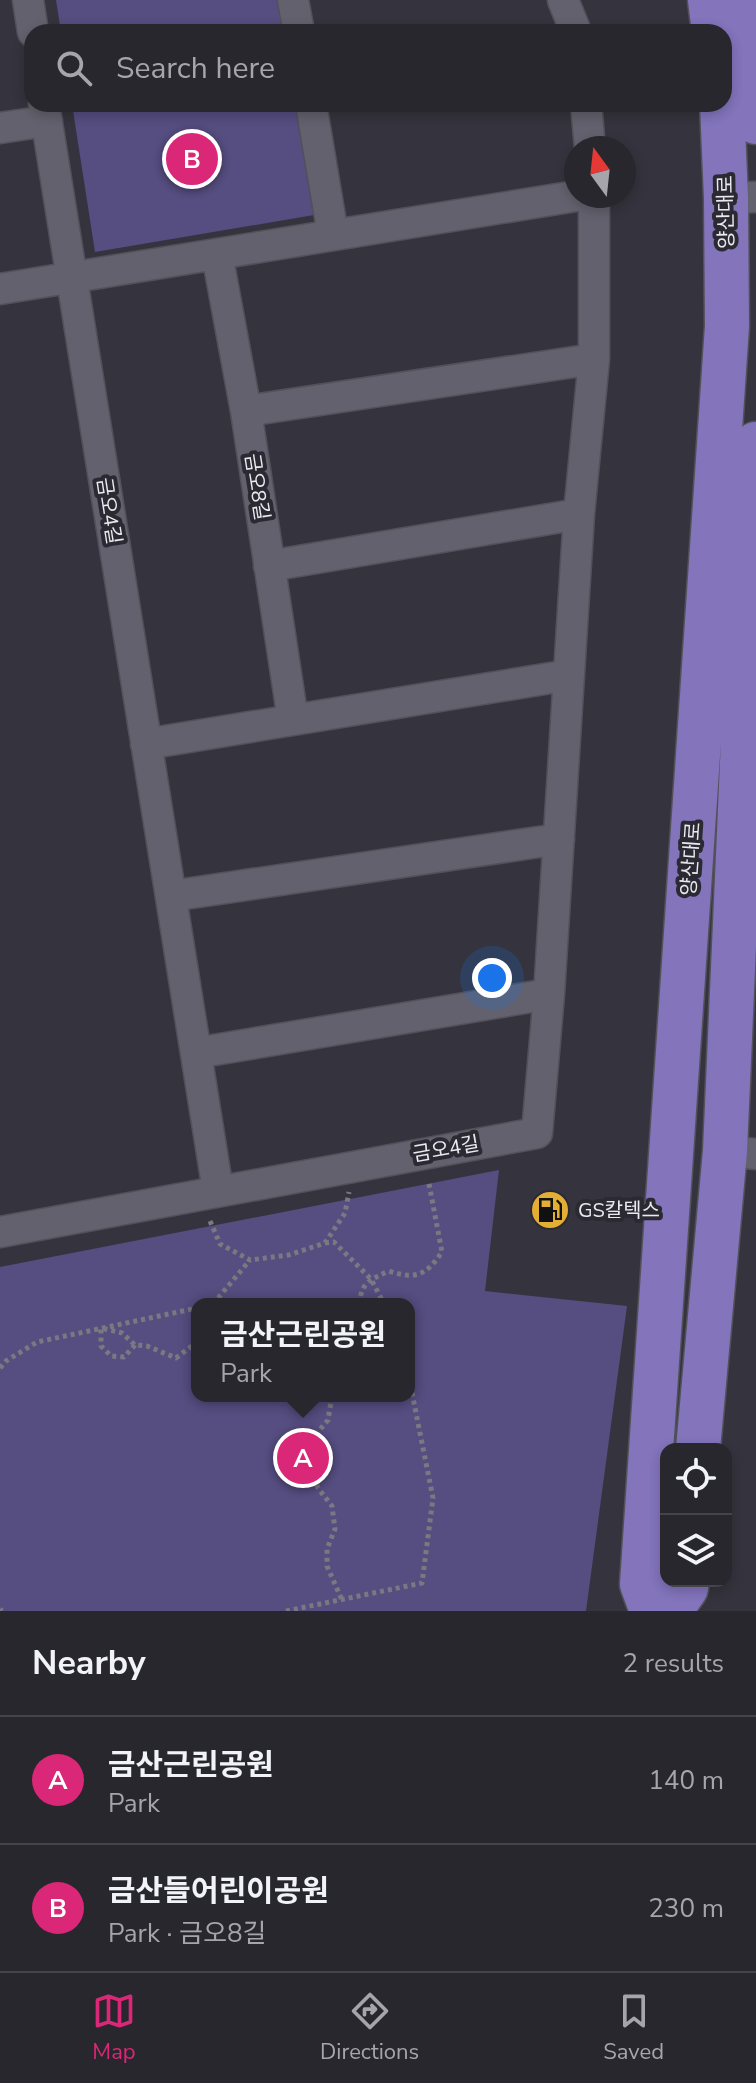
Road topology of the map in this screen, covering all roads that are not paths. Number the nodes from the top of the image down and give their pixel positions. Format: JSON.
{"nodes":[{"id":1,"x":28,"y":0,"type":"edge"},
{"id":2,"x":293,"y":0,"type":"edge"},
{"id":3,"x":563,"y":0,"type":"edge"},
{"id":4,"x":710,"y":0,"type":"edge"},
{"id":5,"x":744,"y":0,"type":"edge"},
{"id":6,"x":32,"y":24,"type":"edge"},
{"id":7,"x":298,"y":24,"type":"edge"},
{"id":8,"x":571,"y":24,"type":"edge"},
{"id":9,"x":713,"y":24,"type":"edge"},
{"id":10,"x":46,"y":112,"type":"edge"},
{"id":11,"x":312,"y":112,"type":"edge"},
{"id":12,"x":587,"y":112,"type":"edge"},
{"id":13,"x":724,"y":112,"type":"edge"},
{"id":14,"x":756,"y":122,"type":"edge"},
{"id":15,"x":0,"y":128,"type":"edge"},
{"id":16,"x":589,"y":136,"type":"edge"},
{"id":17,"x":741,"y":197,"type":"edge"},
{"id":18,"x":564,"y":198,"type":"edge"},
{"id":19,"x":594,"y":208,"type":"edge"},
{"id":20,"x":333,"y":235,"type":"junction"},
{"id":21,"x":217,"y":254,"type":"junction"},
{"id":22,"x":72,"y":277,"type":"junction"},
{"id":23,"x":0,"y":289,"type":"edge"},
{"id":24,"x":594,"y":359,"type":"junction"},
{"id":25,"x":246,"y":411,"type":"junction"},
{"id":26,"x":756,"y":444,"type":"edge"},
{"id":27,"x":579,"y":514,"type":"junction"},
{"id":28,"x":269,"y":566,"type":"junction"},
{"id":29,"x":569,"y":675,"type":"junction"},
{"id":30,"x":293,"y":720,"type":"junction"},
{"id":31,"x":146,"y":744,"type":"junction"},
{"id":32,"x":559,"y":839,"type":"junction"},
{"id":33,"x":171,"y":896,"type":"junction"},
{"id":34,"x":549,"y":994,"type":"junction"},
{"id":35,"x":196,"y":1053,"type":"junction"},
{"id":36,"x":741,"y":1152,"type":"edge"},
{"id":37,"x":218,"y":1191,"type":"junction"},
{"id":38,"x":0,"y":1232,"type":"edge"},
{"id":39,"x":699,"y":1443,"type":"edge"},
{"id":40,"x":686,"y":1587,"type":"edge"},
{"id":41,"x":652,"y":1611,"type":"edge"},
{"id":42,"x":670,"y":1611,"type":"edge"}],
"edges":[{"from":1,"to":6,"type":"street"},
{"from":2,"to":7,"type":"street"},
{"from":3,"to":8,"type":"street"},
{"from":4,"to":9,"type":"main road"},
{"from":5,"to":14,"type":"main road"},
{"from":10,"to":15,"type":"street"},
{"from":10,"to":22,"type":"street"},
{"from":11,"to":20,"type":"street"},
{"from":12,"to":16,"type":"street"},
{"from":13,"to":17,"type":"main road","name":"양산대로"},
{"from":17,"to":41,"type":"main road","name":"양산대로"},
{"from":18,"to":20,"type":"street"},
{"from":19,"to":24,"type":"street","name":"금오4길"},
{"from":20,"to":21,"type":"street"},
{"from":21,"to":22,"type":"street"},
{"from":21,"to":25,"type":"street","name":"금오8길"},
{"from":22,"to":23,"type":"street"},
{"from":22,"to":31,"type":"street","name":"금오4길"},
{"from":24,"to":25,"type":"street"},
{"from":24,"to":27,"type":"street","name":"금오4길"},
{"from":25,"to":28,"type":"street","name":"금오8길"},
{"from":26,"to":36,"type":"main road"},
{"from":27,"to":28,"type":"street"},
{"from":27,"to":29,"type":"street","name":"금오4길"},
{"from":28,"to":30,"type":"street","name":"금오8길"},
{"from":29,"to":30,"type":"street"},
{"from":29,"to":32,"type":"street","name":"금오4길"},
{"from":30,"to":31,"type":"street"},
{"from":31,"to":33,"type":"street","name":"금오4길"},
{"from":32,"to":33,"type":"street"},
{"from":32,"to":34,"type":"street","name":"금오4길"},
{"from":33,"to":35,"type":"street","name":"금오4길"},
{"from":34,"to":35,"type":"street"},
{"from":34,"to":37,"type":"street","name":"금오4길"},
{"from":35,"to":37,"type":"street","name":"금오4길"},
{"from":36,"to":39,"type":"main road"},
{"from":37,"to":38,"type":"street","name":"금오4길"},
{"from":40,"to":42,"type":"main road"}]}
